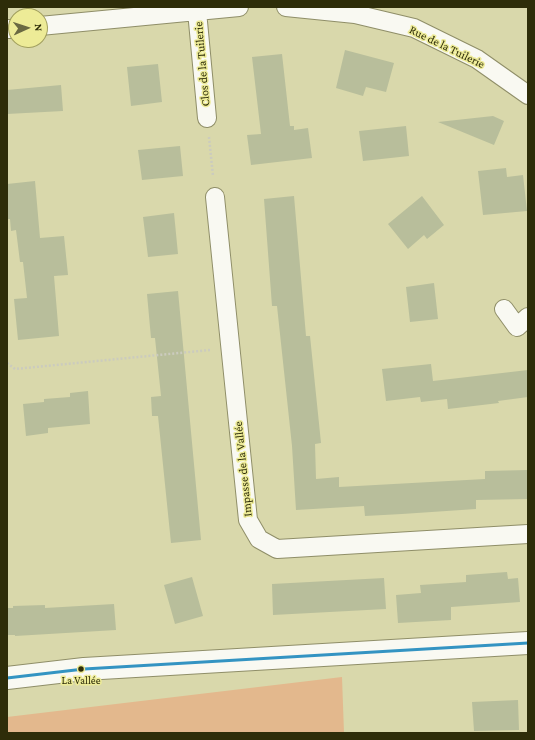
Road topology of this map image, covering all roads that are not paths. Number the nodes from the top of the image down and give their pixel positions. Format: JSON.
{"nodes":[{"id":1,"x":239,"y":7,"type":"edge"},
{"id":2,"x":286,"y":7,"type":"edge"},
{"id":3,"x":197,"y":11,"type":"junction"},
{"id":4,"x":48,"y":25,"type":"edge"},
{"id":5,"x":528,"y":96,"type":"edge"},
{"id":6,"x":206,"y":118,"type":"road end"},
{"id":7,"x":215,"y":197,"type":"road end"},
{"id":8,"x":504,"y":309,"type":"dead end"},
{"id":9,"x":528,"y":317,"type":"edge"},
{"id":10,"x":528,"y":534,"type":"edge"},
{"id":11,"x":528,"y":643,"type":"edge"},
{"id":12,"x":7,"y":678,"type":"edge"}],
"edges":[{"from":1,"to":3,"type":"street"},
{"from":2,"to":5,"type":"street","name":"Rue de la Tuilerie"},
{"from":3,"to":4,"type":"street"},
{"from":3,"to":6,"type":"street","name":"Clos de la Tuilerie"},
{"from":7,"to":10,"type":"street","name":"Impasse de la Vallée"},
{"from":8,"to":9,"type":"street"},
{"from":11,"to":12,"type":"street"}]}
